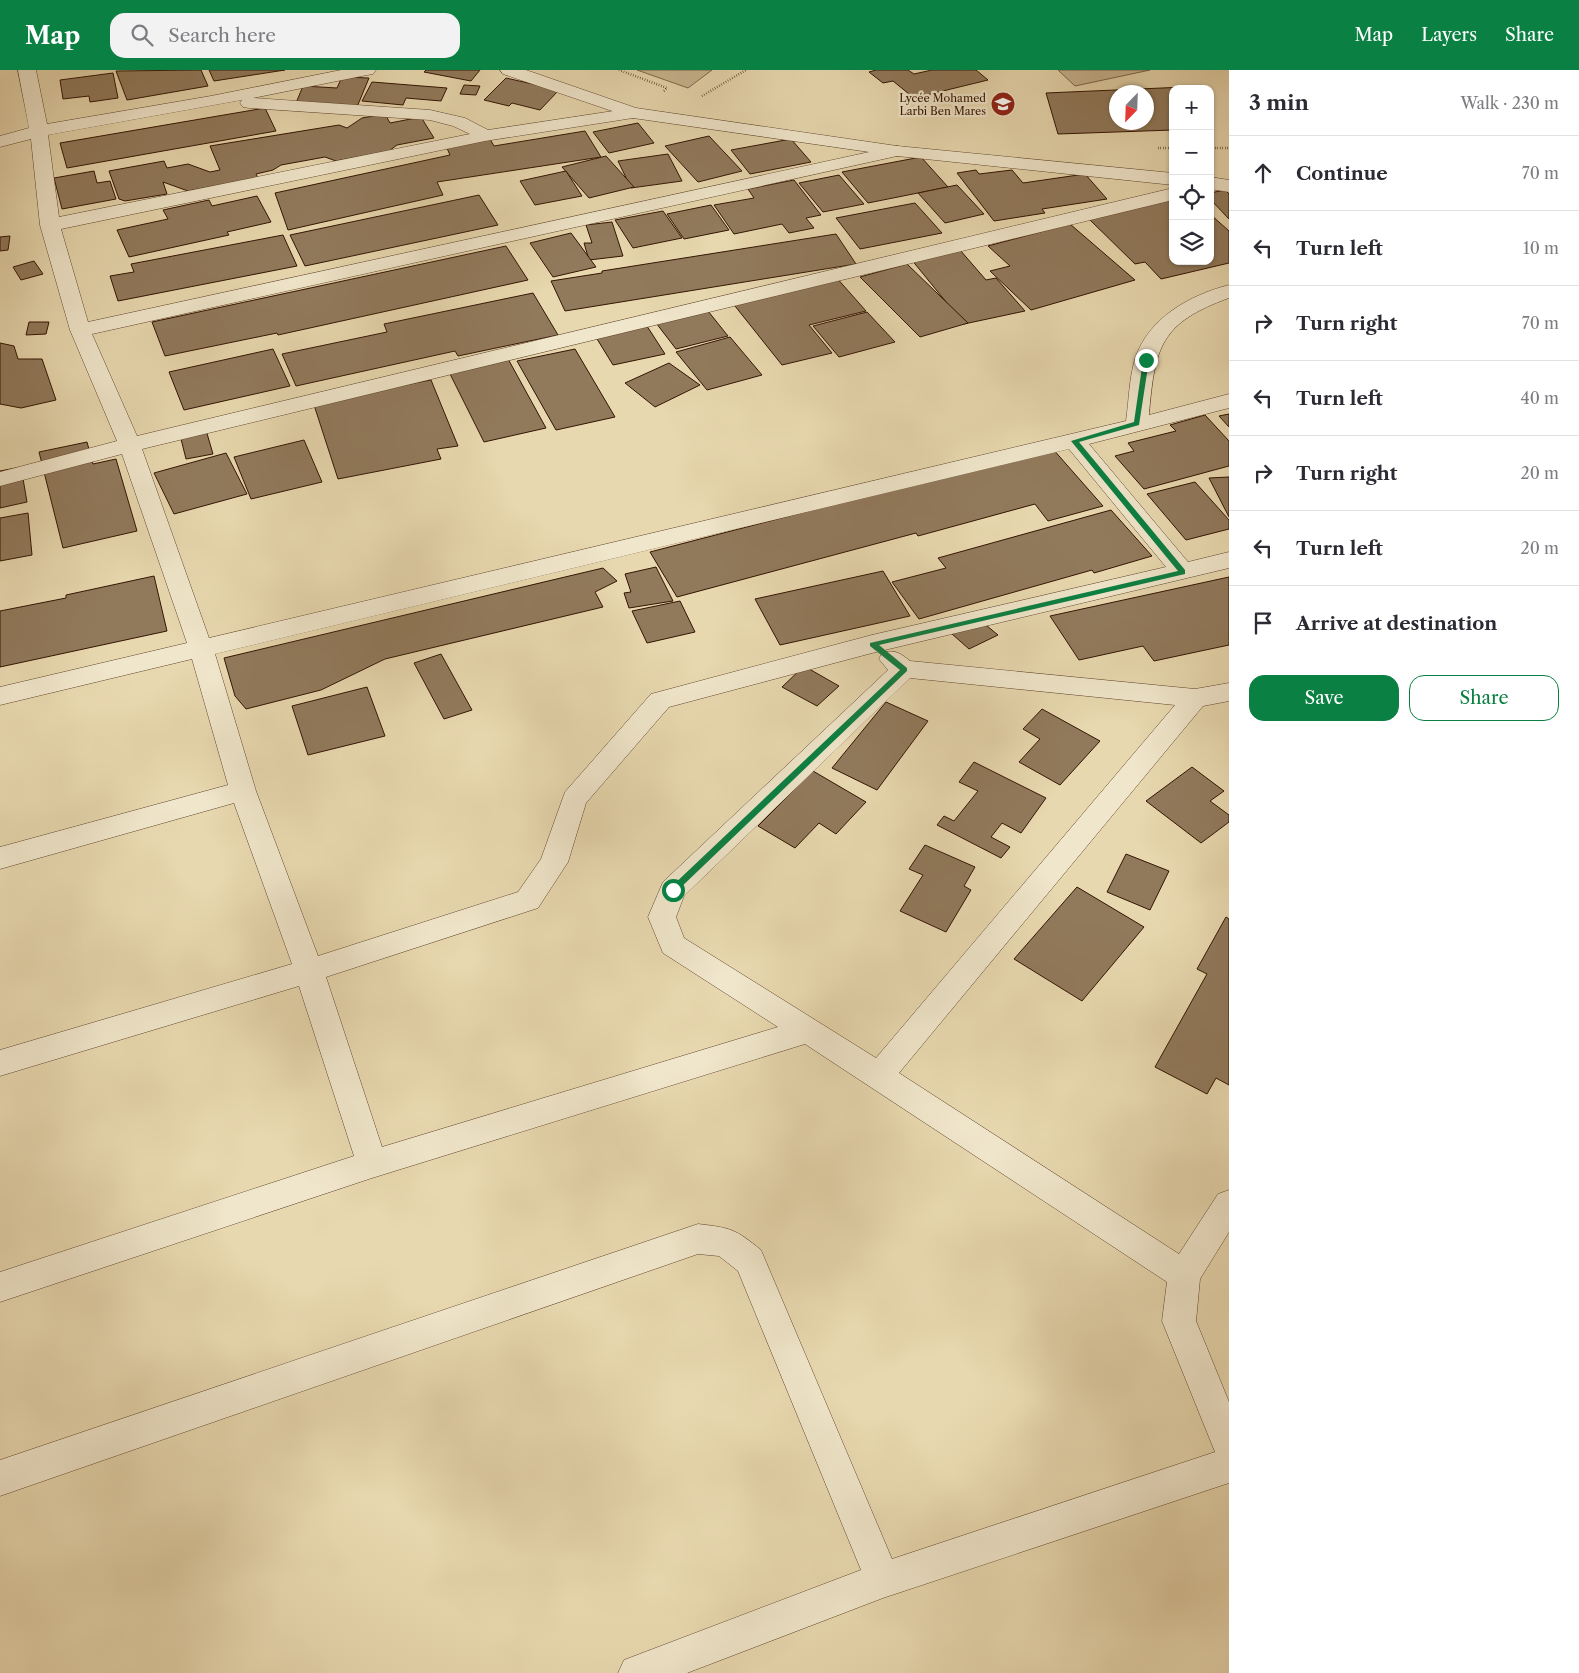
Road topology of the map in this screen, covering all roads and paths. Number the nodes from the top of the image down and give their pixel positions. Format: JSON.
{"nodes":[{"id":1,"x":27,"y":70,"type":"edge"},
{"id":2,"x":367,"y":70,"type":"edge"},
{"id":3,"x":509,"y":70,"type":"edge"},
{"id":4,"x":746,"y":70,"type":"edge"},
{"id":5,"x":702,"y":96,"type":"dead end"},
{"id":6,"x":211,"y":101,"type":"junction"},
{"id":7,"x":633,"y":113,"type":"junction"},
{"id":8,"x":39,"y":131,"type":"junction"},
{"id":9,"x":485,"y":136,"type":"junction"},
{"id":10,"x":0,"y":142,"type":"edge"},
{"id":11,"x":1214,"y":148,"type":"edge"},
{"id":12,"x":1229,"y":148,"type":"edge"},
{"id":13,"x":897,"y":151,"type":"junction"},
{"id":14,"x":1169,"y":180,"type":"edge"},
{"id":15,"x":1169,"y":195,"type":"edge"},
{"id":16,"x":50,"y":225,"type":"junction"},
{"id":17,"x":1229,"y":291,"type":"edge"},
{"id":18,"x":80,"y":330,"type":"junction"},
{"id":19,"x":1229,"y":401,"type":"edge"},
{"id":20,"x":1137,"y":423,"type":"junction"},
{"id":21,"x":1074,"y":441,"type":"junction"},
{"id":22,"x":130,"y":445,"type":"junction"},
{"id":23,"x":0,"y":478,"type":"edge"},
{"id":24,"x":1229,"y":560,"type":"edge"},
{"id":25,"x":1183,"y":572,"type":"junction"},
{"id":26,"x":872,"y":644,"type":"junction"},
{"id":27,"x":200,"y":649,"type":"junction"},
{"id":28,"x":904,"y":670,"type":"junction"},
{"id":29,"x":1229,"y":692,"type":"edge"},
{"id":30,"x":0,"y":696,"type":"edge"},
{"id":31,"x":1195,"y":698,"type":"junction"},
{"id":32,"x":243,"y":791,"type":"junction"},
{"id":33,"x":0,"y":858,"type":"edge"},
{"id":34,"x":309,"y":971,"type":"junction"},
{"id":35,"x":808,"y":1030,"type":"junction"},
{"id":36,"x":0,"y":1062,"type":"edge"},
{"id":37,"x":879,"y":1076,"type":"junction"},
{"id":38,"x":372,"y":1164,"type":"junction"},
{"id":39,"x":1229,"y":1204,"type":"edge"},
{"id":40,"x":1184,"y":1275,"type":"junction"},
{"id":41,"x":0,"y":1287,"type":"edge"},
{"id":42,"x":1229,"y":1445,"type":"edge"},
{"id":43,"x":1229,"y":1465,"type":"edge"},
{"id":44,"x":0,"y":1478,"type":"edge"},
{"id":45,"x":883,"y":1580,"type":"junction"},
{"id":46,"x":637,"y":1673,"type":"edge"}],
"edges":[{"from":1,"to":8,"type":"street"},
{"from":2,"to":6,"type":"street"},
{"from":3,"to":7,"type":"street"},
{"from":4,"to":5,"type":"path"},
{"from":6,"to":8,"type":"street"},
{"from":6,"to":9,"type":"street"},
{"from":7,"to":9,"type":"street"},
{"from":7,"to":13,"type":"street"},
{"from":8,"to":10,"type":"street"},
{"from":8,"to":16,"type":"street"},
{"from":9,"to":16,"type":"street"},
{"from":11,"to":12,"type":"path"},
{"from":13,"to":14,"type":"street"},
{"from":13,"to":18,"type":"street"},
{"from":15,"to":22,"type":"street"},
{"from":16,"to":18,"type":"street"},
{"from":17,"to":20,"type":"street"},
{"from":18,"to":22,"type":"street"},
{"from":19,"to":20,"type":"street"},
{"from":20,"to":21,"type":"street"},
{"from":21,"to":25,"type":"street"},
{"from":21,"to":27,"type":"street"},
{"from":22,"to":23,"type":"street"},
{"from":22,"to":27,"type":"street"},
{"from":24,"to":25,"type":"street"},
{"from":25,"to":26,"type":"street"},
{"from":26,"to":28,"type":"street"},
{"from":26,"to":34,"type":"street"},
{"from":27,"to":30,"type":"street"},
{"from":27,"to":32,"type":"street"},
{"from":28,"to":31,"type":"street"},
{"from":28,"to":35,"type":"street"},
{"from":29,"to":31,"type":"street"},
{"from":31,"to":37,"type":"street"},
{"from":32,"to":33,"type":"street"},
{"from":32,"to":34,"type":"street"},
{"from":34,"to":36,"type":"street"},
{"from":34,"to":38,"type":"street"},
{"from":35,"to":37,"type":"street"},
{"from":35,"to":38,"type":"street"},
{"from":37,"to":40,"type":"street"},
{"from":38,"to":41,"type":"street"},
{"from":39,"to":40,"type":"street"},
{"from":40,"to":42,"type":"street"},
{"from":43,"to":45,"type":"street"},
{"from":44,"to":45,"type":"street"},
{"from":45,"to":46,"type":"street"}]}
